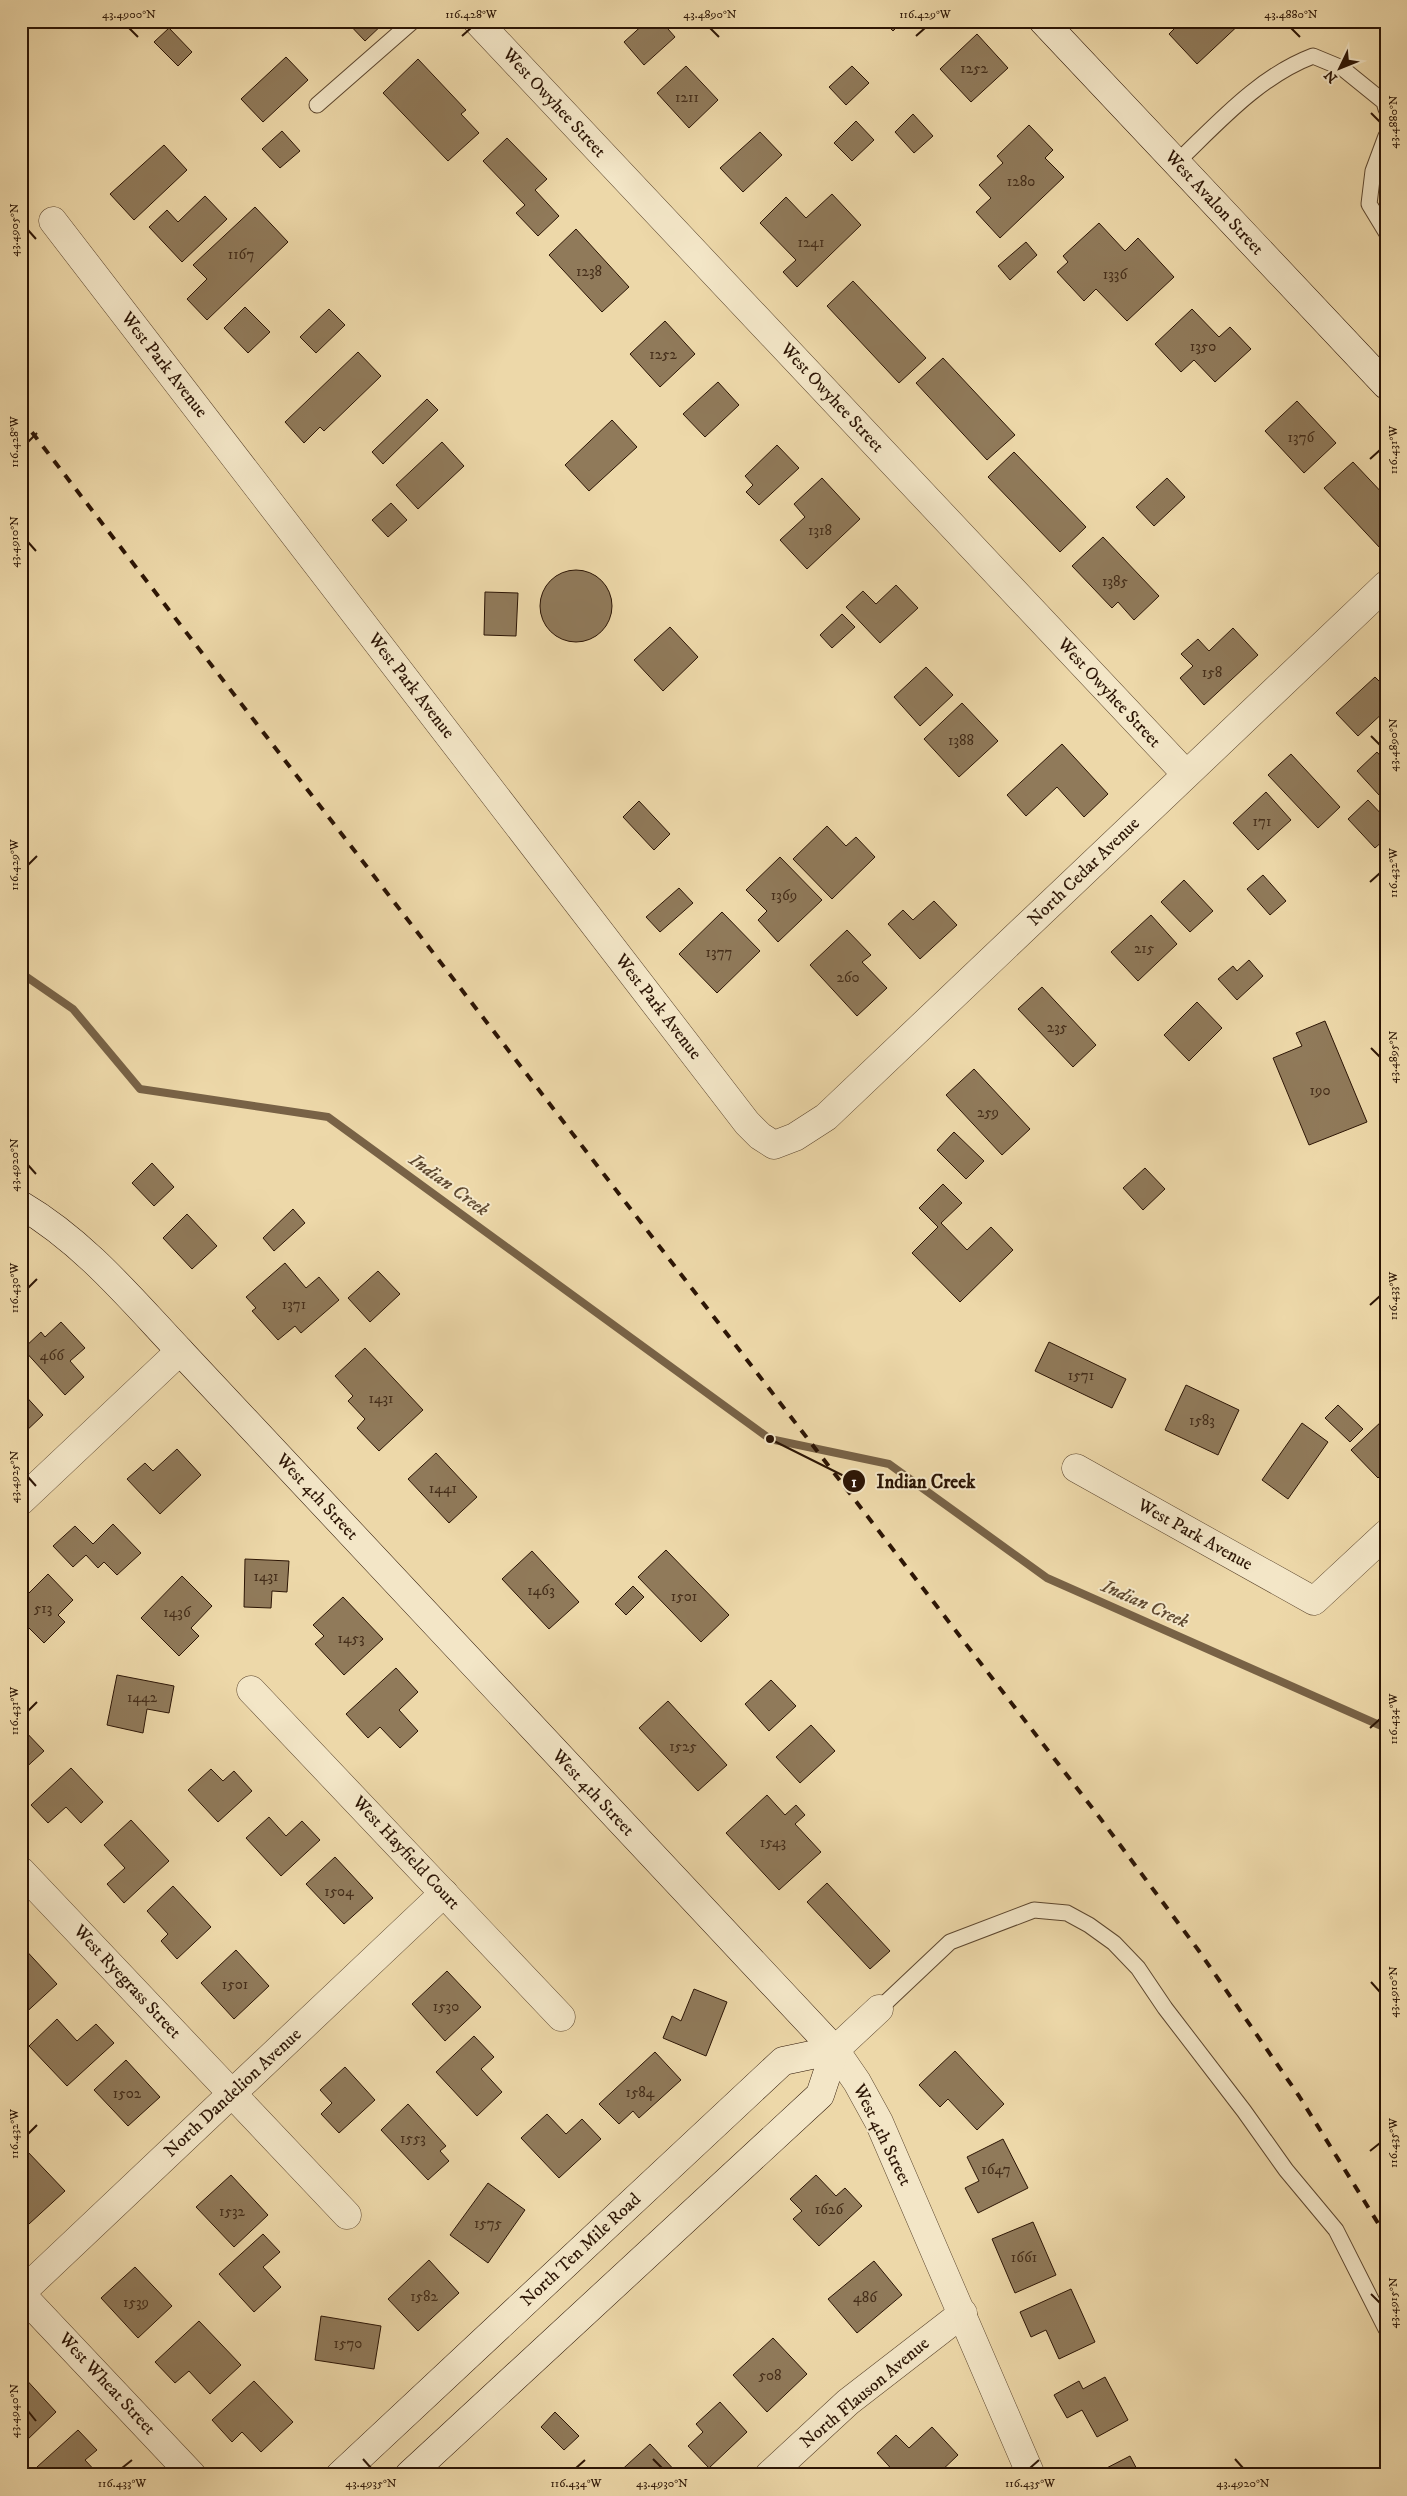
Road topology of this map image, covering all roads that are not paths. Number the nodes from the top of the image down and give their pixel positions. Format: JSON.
{"nodes":[{"id":1,"x":413,"y":21,"type":"edge"},
{"id":2,"x":477,"y":21,"type":"edge"},
{"id":3,"x":1043,"y":21,"type":"edge"},
{"id":4,"x":317,"y":105,"type":"dead end"},
{"id":5,"x":1386,"y":109,"type":"edge"},
{"id":6,"x":1386,"y":136,"type":"edge"},
{"id":7,"x":1176,"y":163,"type":"junction"},
{"id":8,"x":53,"y":221,"type":"dead end"},
{"id":9,"x":1386,"y":232,"type":"edge"},
{"id":10,"x":1386,"y":385,"type":"edge"},
{"id":11,"x":1386,"y":585,"type":"edge"},
{"id":12,"x":1186,"y":774,"type":"junction"},
{"id":13,"x":774,"y":1145,"type":"joint"},
{"id":14,"x":21,"y":1205,"type":"edge"},
{"id":15,"x":180,"y":1351,"type":"junction"},
{"id":16,"x":1076,"y":1468,"type":"dead end"},
{"id":17,"x":21,"y":1501,"type":"edge"},
{"id":18,"x":1386,"y":1534,"type":"edge"},
{"id":19,"x":251,"y":1690,"type":"dead end"},
{"id":20,"x":21,"y":1871,"type":"edge"},
{"id":21,"x":444,"y":1894,"type":"junction"},
{"id":22,"x":879,"y":2009,"type":"joint"},
{"id":23,"x":561,"y":2017,"type":"dead end"},
{"id":24,"x":834,"y":2050,"type":"junction"},
{"id":25,"x":232,"y":2094,"type":"junction"},
{"id":26,"x":347,"y":2215,"type":"dead end"},
{"id":27,"x":21,"y":2294,"type":"edge"},
{"id":28,"x":963,"y":2313,"type":"junction"},
{"id":29,"x":1386,"y":2329,"type":"edge"},
{"id":30,"x":192,"y":2475,"type":"edge"},
{"id":31,"x":340,"y":2475,"type":"edge"},
{"id":32,"x":408,"y":2475,"type":"edge"},
{"id":33,"x":770,"y":2475,"type":"edge"},
{"id":34,"x":1031,"y":2475,"type":"edge"}],
"edges":[{"from":1,"to":4,"type":"lane"},
{"from":2,"to":12,"type":"street","name":"West Owyhee Street"},
{"from":3,"to":7,"type":"street","name":"West Avalon Street"},
{"from":5,"to":7,"type":"lane"},
{"from":6,"to":9,"type":"lane"},
{"from":7,"to":10,"type":"street","name":"West Avalon Street"},
{"from":8,"to":13,"type":"street","name":"West Park Avenue"},
{"from":11,"to":12,"type":"street","name":"North Cedar Avenue"},
{"from":12,"to":13,"type":"street","name":"North Cedar Avenue"},
{"from":14,"to":15,"type":"street","name":"West 4th Street"},
{"from":15,"to":17,"type":"street"},
{"from":15,"to":24,"type":"street","name":"West 4th Street"},
{"from":16,"to":18,"type":"street","name":"West Park Avenue"},
{"from":19,"to":21,"type":"street","name":"West Hayfield Court"},
{"from":20,"to":25,"type":"street","name":"West Ryegrass Street"},
{"from":21,"to":23,"type":"street","name":"West Hayfield Court"},
{"from":21,"to":25,"type":"street","name":"North Dandelion Avenue"},
{"from":22,"to":24,"type":"street"},
{"from":22,"to":29,"type":"lane"},
{"from":24,"to":28,"type":"street","name":"West 4th Street"},
{"from":24,"to":31,"type":"street","name":"North Ten Mile Road"},
{"from":24,"to":32,"type":"street"},
{"from":25,"to":26,"type":"street","name":"West Ryegrass Street"},
{"from":25,"to":27,"type":"street","name":"North Dandelion Avenue"},
{"from":27,"to":30,"type":"street","name":"West Wheat Street"},
{"from":28,"to":33,"type":"street","name":"North Flauson Avenue"},
{"from":28,"to":34,"type":"street","name":"West 4th Street"}]}
